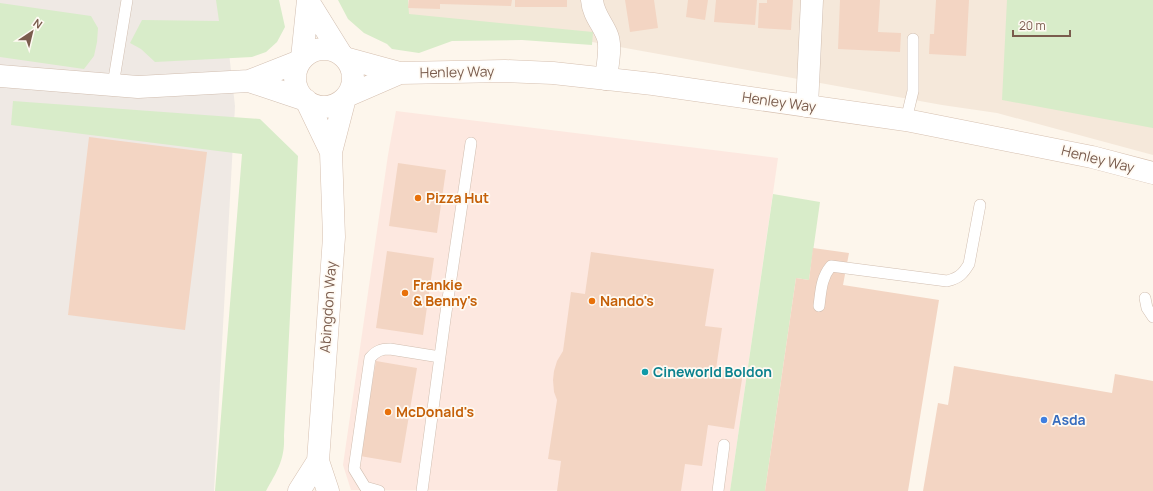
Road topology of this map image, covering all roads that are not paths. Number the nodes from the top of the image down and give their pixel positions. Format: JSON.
{"nodes":[{"id":1,"x":127,"y":0,"type":"edge"},
{"id":2,"x":308,"y":0,"type":"edge"},
{"id":3,"x":592,"y":0,"type":"edge"},
{"id":4,"x":812,"y":0,"type":"edge"},
{"id":5,"x":913,"y":39,"type":"dead end"},
{"id":6,"x":343,"y":56,"type":"junction"},
{"id":7,"x":301,"y":59,"type":"junction"},
{"id":8,"x":400,"y":73,"type":"junction"},
{"id":9,"x":0,"y":76,"type":"edge"},
{"id":10,"x":606,"y":79,"type":"junction"},
{"id":11,"x":249,"y":81,"type":"junction"},
{"id":12,"x":113,"y":85,"type":"junction"},
{"id":13,"x":346,"y":97,"type":"junction"},
{"id":14,"x":304,"y":100,"type":"junction"},
{"id":15,"x":807,"y":106,"type":"junction"},
{"id":16,"x":906,"y":120,"type":"junction"},
{"id":17,"x":472,"y":143,"type":"dead end"},
{"id":18,"x":332,"y":152,"type":"junction"},
{"id":19,"x":1153,"y":173,"type":"edge"},
{"id":20,"x":980,"y":205,"type":"dead end"},
{"id":21,"x":1145,"y":298,"type":"dead end"},
{"id":22,"x":819,"y":306,"type":"dead end"},
{"id":23,"x":1153,"y":317,"type":"edge"},
{"id":24,"x":440,"y":357,"type":"junction"},
{"id":25,"x":724,"y":445,"type":"dead end"},
{"id":26,"x":318,"y":461,"type":"junction"},
{"id":27,"x":299,"y":491,"type":"edge"},
{"id":28,"x":328,"y":491,"type":"edge"},
{"id":29,"x":379,"y":491,"type":"edge"},
{"id":30,"x":422,"y":491,"type":"edge"},
{"id":31,"x":718,"y":491,"type":"edge"}],
"edges":[{"from":1,"to":12,"type":"lane"},
{"from":2,"to":6,"type":"main road"},
{"from":2,"to":7,"type":"main road"},
{"from":3,"to":10,"type":"main road"},
{"from":4,"to":15,"type":"main road"},
{"from":5,"to":16,"type":"lane"},
{"from":6,"to":7,"type":"main road"},
{"from":6,"to":8,"type":"main road","name":"Henley Way"},
{"from":6,"to":13,"type":"main road"},
{"from":7,"to":11,"type":"main road"},
{"from":7,"to":14,"type":"main road"},
{"from":8,"to":10,"type":"main road","name":"Henley Way"},
{"from":8,"to":13,"type":"main road","name":"Henley Way"},
{"from":9,"to":12,"type":"main road"},
{"from":10,"to":15,"type":"main road","name":"Henley Way"},
{"from":11,"to":12,"type":"main road"},
{"from":11,"to":14,"type":"main road"},
{"from":13,"to":14,"type":"main road"},
{"from":13,"to":18,"type":"main road","name":"Abingdon Way"},
{"from":14,"to":18,"type":"main road","name":"Abingdon Way"},
{"from":15,"to":16,"type":"main road","name":"Henley Way"},
{"from":16,"to":19,"type":"main road","name":"Henley Way"},
{"from":17,"to":24,"type":"lane"},
{"from":18,"to":26,"type":"main road","name":"Abingdon Way"},
{"from":20,"to":22,"type":"lane"},
{"from":21,"to":23,"type":"lane"},
{"from":24,"to":29,"type":"lane"},
{"from":24,"to":30,"type":"lane"},
{"from":25,"to":31,"type":"lane"},
{"from":26,"to":27,"type":"main road","name":"Abingdon Way"},
{"from":26,"to":28,"type":"main road","name":"Abingdon Way"}]}
